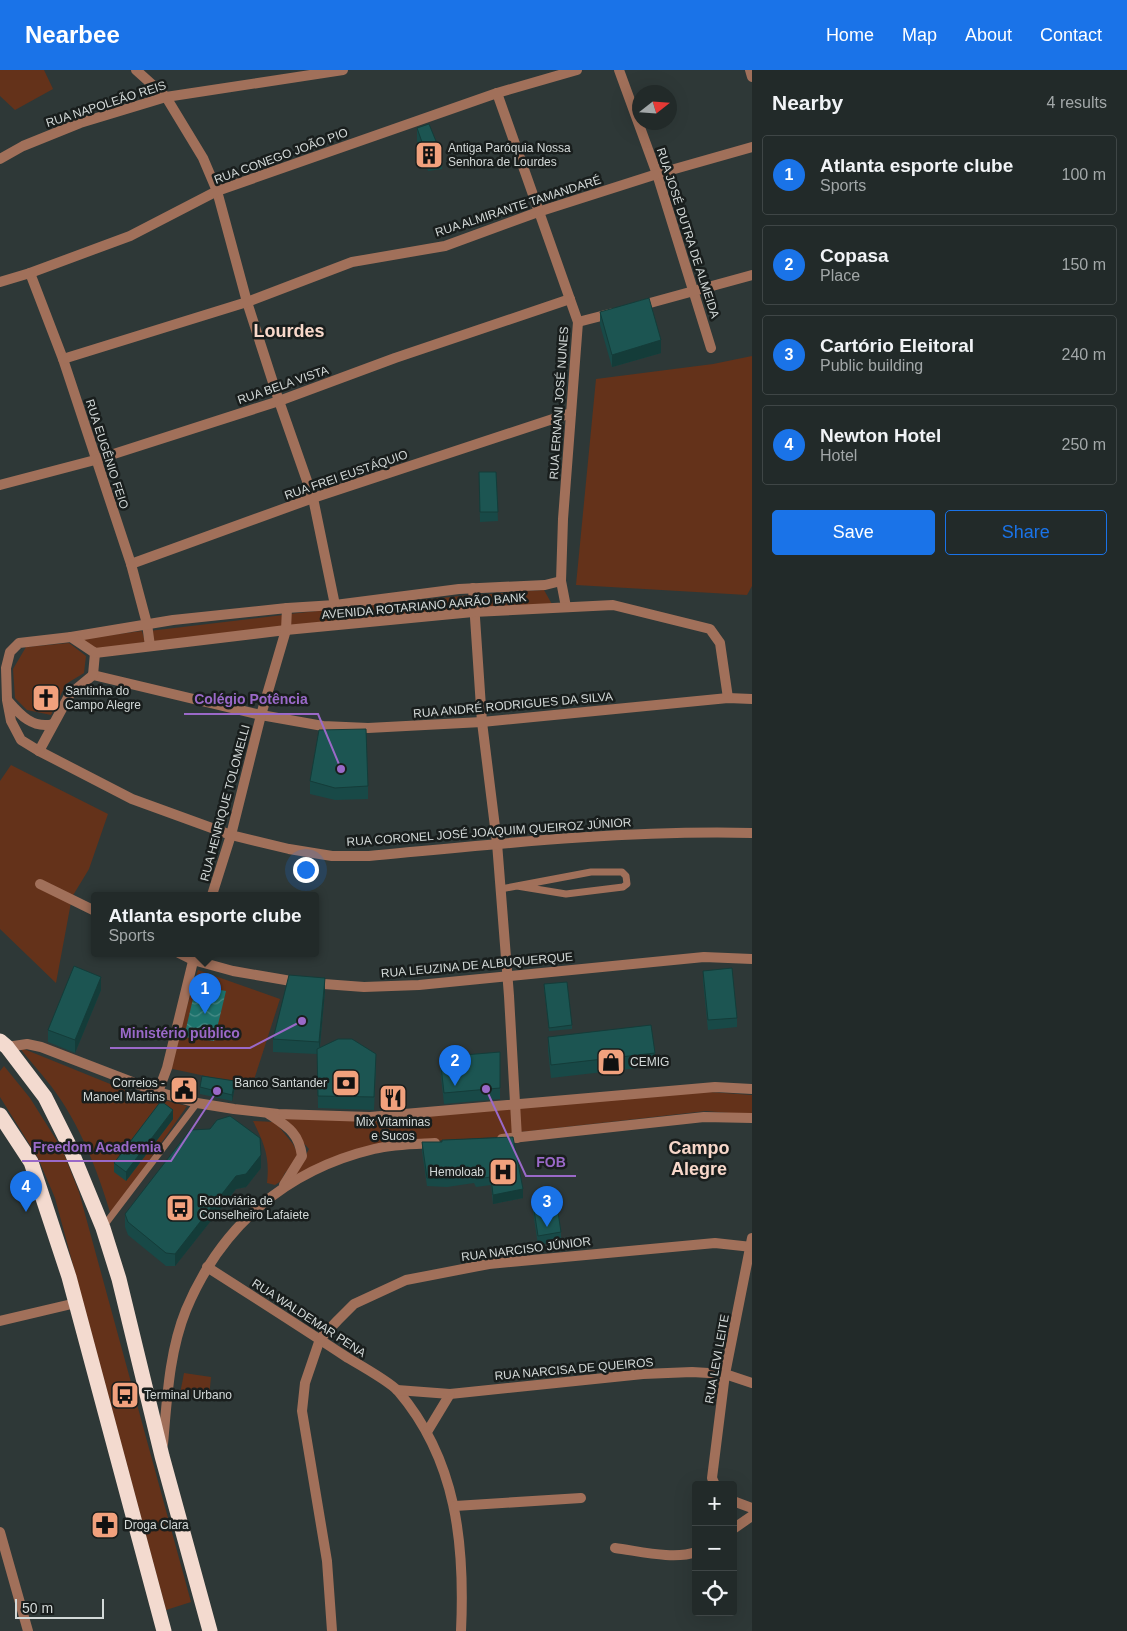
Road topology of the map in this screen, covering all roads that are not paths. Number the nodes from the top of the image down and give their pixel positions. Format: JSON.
{"nodes":[{"id":1,"x":136,"y":70,"type":"edge"},
{"id":2,"x":343,"y":70,"type":"edge"},
{"id":3,"x":576,"y":70,"type":"edge"},
{"id":4,"x":620,"y":70,"type":"edge"},
{"id":5,"x":750,"y":70,"type":"edge"},
{"id":6,"x":752,"y":76,"type":"edge"},
{"id":7,"x":497,"y":93,"type":"junction"},
{"id":8,"x":166,"y":97,"type":"junction"},
{"id":9,"x":752,"y":147,"type":"edge"},
{"id":10,"x":0,"y":159,"type":"edge"},
{"id":11,"x":657,"y":174,"type":"junction"},
{"id":12,"x":217,"y":191,"type":"junction"},
{"id":13,"x":538,"y":212,"type":"junction"},
{"id":14,"x":30,"y":273,"type":"junction"},
{"id":15,"x":752,"y":275,"type":"edge"},
{"id":16,"x":0,"y":282,"type":"edge"},
{"id":17,"x":693,"y":292,"type":"junction"},
{"id":18,"x":570,"y":299,"type":"junction"},
{"id":19,"x":247,"y":302,"type":"junction"},
{"id":20,"x":578,"y":322,"type":"junction"},
{"id":21,"x":711,"y":348,"type":"dead end"},
{"id":22,"x":63,"y":359,"type":"junction"},
{"id":23,"x":279,"y":401,"type":"junction"},
{"id":24,"x":571,"y":413,"type":"junction"},
{"id":25,"x":95,"y":460,"type":"junction"},
{"id":26,"x":0,"y":485,"type":"edge"},
{"id":27,"x":313,"y":498,"type":"junction"},
{"id":28,"x":131,"y":564,"type":"junction"},
{"id":29,"x":561,"y":581,"type":"junction"},
{"id":30,"x":473,"y":588,"type":"junction"},
{"id":31,"x":335,"y":604,"type":"junction"},
{"id":32,"x":566,"y":607,"type":"junction"},
{"id":33,"x":287,"y":608,"type":"junction"},
{"id":34,"x":473,"y":612,"type":"junction"},
{"id":35,"x":147,"y":624,"type":"junction"},
{"id":36,"x":286,"y":630,"type":"junction"},
{"id":37,"x":70,"y":638,"type":"junction"},
{"id":38,"x":150,"y":646,"type":"junction"},
{"id":39,"x":95,"y":653,"type":"junction"},
{"id":40,"x":93,"y":675,"type":"junction"},
{"id":41,"x":728,"y":698,"type":"junction"},
{"id":42,"x":752,"y":698,"type":"edge"},
{"id":43,"x":7,"y":700,"type":"junction"},
{"id":44,"x":262,"y":715,"type":"junction"},
{"id":45,"x":482,"y":722,"type":"junction"},
{"id":46,"x":53,"y":724,"type":"junction"},
{"id":47,"x":38,"y":751,"type":"junction"},
{"id":48,"x":752,"y":833,"type":"edge"},
{"id":49,"x":231,"y":835,"type":"junction"},
{"id":50,"x":497,"y":844,"type":"junction"},
{"id":51,"x":40,"y":884,"type":"dead end"},
{"id":52,"x":517,"y":886,"type":"junction"},
{"id":53,"x":501,"y":889,"type":"junction"},
{"id":54,"x":213,"y":892,"type":"edge"},
{"id":55,"x":91,"y":909,"type":"edge"},
{"id":56,"x":194,"y":957,"type":"edge"},
{"id":57,"x":197,"y":957,"type":"edge"},
{"id":58,"x":752,"y":959,"type":"edge"},
{"id":59,"x":507,"y":976,"type":"junction"},
{"id":60,"x":2,"y":1048,"type":"edge"},
{"id":61,"x":752,"y":1089,"type":"edge"},
{"id":62,"x":158,"y":1092,"type":"junction"},
{"id":63,"x":197,"y":1103,"type":"junction"},
{"id":64,"x":515,"y":1104,"type":"junction"},
{"id":65,"x":268,"y":1113,"type":"junction"},
{"id":66,"x":0,"y":1115,"type":"edge"},
{"id":67,"x":752,"y":1118,"type":"edge"},
{"id":68,"x":517,"y":1138,"type":"junction"},
{"id":69,"x":488,"y":1140,"type":"edge"},
{"id":70,"x":449,"y":1142,"type":"edge"},
{"id":71,"x":282,"y":1188,"type":"junction"},
{"id":72,"x":103,"y":1228,"type":"junction"},
{"id":73,"x":752,"y":1244,"type":"edge"},
{"id":74,"x":207,"y":1267,"type":"junction"},
{"id":75,"x":76,"y":1303,"type":"junction"},
{"id":76,"x":0,"y":1321,"type":"edge"},
{"id":77,"x":320,"y":1339,"type":"junction"},
{"id":78,"x":725,"y":1374,"type":"junction"},
{"id":79,"x":752,"y":1383,"type":"edge"},
{"id":80,"x":397,"y":1390,"type":"junction"},
{"id":81,"x":450,"y":1394,"type":"junction"},
{"id":82,"x":427,"y":1432,"type":"junction"},
{"id":83,"x":162,"y":1456,"type":"junction"},
{"id":84,"x":713,"y":1481,"type":"edge"},
{"id":85,"x":581,"y":1498,"type":"dead end"},
{"id":86,"x":737,"y":1502,"type":"edge"},
{"id":87,"x":455,"y":1506,"type":"junction"},
{"id":88,"x":752,"y":1508,"type":"edge"},
{"id":89,"x":752,"y":1516,"type":"edge"},
{"id":90,"x":737,"y":1526,"type":"edge"},
{"id":91,"x":0,"y":1532,"type":"edge"},
{"id":92,"x":615,"y":1548,"type":"dead end"},
{"id":93,"x":692,"y":1554,"type":"edge"},
{"id":94,"x":206,"y":1630,"type":"edge"},
{"id":95,"x":28,"y":1631,"type":"edge"},
{"id":96,"x":164,"y":1631,"type":"edge"},
{"id":97,"x":332,"y":1631,"type":"edge"},
{"id":98,"x":461,"y":1631,"type":"edge"}],
"edges":[{"from":1,"to":8,"type":"street"},
{"from":2,"to":8,"type":"street","name":"RUA NAPOLEÃO REIS"},
{"from":3,"to":7,"type":"street","name":"RUA CONEGO JOÃO PIO"},
{"from":4,"to":11,"type":"street","name":"RUA JOSÉ DUTRA DE ALMEIDA"},
{"from":5,"to":6,"type":"street"},
{"from":7,"to":12,"type":"street","name":"RUA CONEGO JOÃO PIO"},
{"from":7,"to":13,"type":"street","name":"RUA ERNANI JOSÉ NUNES"},
{"from":8,"to":10,"type":"street","name":"RUA NAPOLEÃO REIS"},
{"from":8,"to":12,"type":"street"},
{"from":9,"to":11,"type":"street","name":"RUA ALMIRANTE TAMANDARÉ"},
{"from":11,"to":13,"type":"street","name":"RUA ALMIRANTE TAMANDARÉ"},
{"from":11,"to":17,"type":"street","name":"RUA JOSÉ DUTRA DE ALMEIDA"},
{"from":12,"to":14,"type":"street","name":"RUA CONEGO JOÃO PIO"},
{"from":12,"to":19,"type":"street"},
{"from":13,"to":18,"type":"street","name":"RUA ERNANI JOSÉ NUNES"},
{"from":13,"to":19,"type":"street","name":"RUA ALMIRANTE TAMANDARÉ"},
{"from":14,"to":16,"type":"street","name":"RUA CONEGO JOÃO PIO"},
{"from":14,"to":22,"type":"street","name":"RUA EUGÊNIO FEIO"},
{"from":15,"to":17,"type":"street"},
{"from":17,"to":20,"type":"street"},
{"from":17,"to":21,"type":"street","name":"RUA JOSÉ DUTRA DE ALMEIDA"},
{"from":18,"to":20,"type":"street","name":"RUA ERNANI JOSÉ NUNES"},
{"from":18,"to":23,"type":"street","name":"RUA BELA VISTA"},
{"from":19,"to":22,"type":"street","name":"RUA ALMIRANTE TAMANDARÉ"},
{"from":19,"to":23,"type":"street"},
{"from":20,"to":24,"type":"street","name":"RUA ERNANI JOSÉ NUNES"},
{"from":22,"to":25,"type":"street","name":"RUA EUGÊNIO FEIO"},
{"from":23,"to":25,"type":"street","name":"RUA BELA VISTA"},
{"from":23,"to":27,"type":"street"},
{"from":24,"to":27,"type":"street","name":"RUA FREI EUSTÁQUIO"},
{"from":24,"to":29,"type":"street","name":"RUA ERNANI JOSÉ NUNES"},
{"from":25,"to":26,"type":"street","name":"RUA BELA VISTA"},
{"from":25,"to":28,"type":"street","name":"RUA EUGÊNIO FEIO"},
{"from":27,"to":28,"type":"street","name":"RUA FREI EUSTÁQUIO"},
{"from":27,"to":31,"type":"street"},
{"from":28,"to":35,"type":"street","name":"RUA EUGÊNIO FEIO"},
{"from":29,"to":30,"type":"street","name":"AVENIDA ROTARIANO AARÃO BANK"},
{"from":29,"to":32,"type":"street","name":"RUA ERNANI JOSÉ NUNES"},
{"from":30,"to":31,"type":"street","name":"AVENIDA ROTARIANO AARÃO BANK"},
{"from":30,"to":34,"type":"street"},
{"from":31,"to":33,"type":"street","name":"AVENIDA ROTARIANO AARÃO BANK"},
{"from":32,"to":34,"type":"street","name":"AVENIDA ROTARIANO AARÃO BANK"},
{"from":32,"to":41,"type":"street","name":"AVENIDA ROTARIANO AARÃO BANK"},
{"from":33,"to":35,"type":"street","name":"AVENIDA ROTARIANO AARÃO BANK"},
{"from":33,"to":36,"type":"street","name":"RUA HENRIQUE TOLOMELLI"},
{"from":34,"to":36,"type":"street","name":"AVENIDA ROTARIANO AARÃO BANK"},
{"from":34,"to":45,"type":"street"},
{"from":35,"to":37,"type":"street","name":"AVENIDA ROTARIANO AARÃO BANK"},
{"from":35,"to":38,"type":"street","name":"RUA EUGÊNIO FEIO"},
{"from":36,"to":38,"type":"street","name":"AVENIDA ROTARIANO AARÃO BANK"},
{"from":36,"to":44,"type":"street","name":"RUA HENRIQUE TOLOMELLI"},
{"from":37,"to":39,"type":"street"},
{"from":37,"to":43,"type":"street","name":"AVENIDA ROTARIANO AARÃO BANK"},
{"from":38,"to":39,"type":"street","name":"AVENIDA ROTARIANO AARÃO BANK"},
{"from":39,"to":40,"type":"street"},
{"from":40,"to":44,"type":"street","name":"RUA ANDRÉ RODRIGUES DA SILVA"},
{"from":40,"to":46,"type":"street"},
{"from":41,"to":42,"type":"street","name":"RUA ANDRÉ RODRIGUES DA SILVA"},
{"from":41,"to":45,"type":"street","name":"RUA ANDRÉ RODRIGUES DA SILVA"},
{"from":43,"to":46,"type":"street"},
{"from":43,"to":47,"type":"street","name":"RUA CORONEL JOSÉ JOAQUIM QUEIROZ JÚNIOR"},
{"from":44,"to":45,"type":"street","name":"RUA ANDRÉ RODRIGUES DA SILVA"},
{"from":44,"to":49,"type":"street","name":"RUA HENRIQUE TOLOMELLI"},
{"from":45,"to":50,"type":"street"},
{"from":46,"to":47,"type":"street"},
{"from":47,"to":49,"type":"street","name":"RUA CORONEL JOSÉ JOAQUIM QUEIROZ JÚNIOR"},
{"from":48,"to":50,"type":"street","name":"RUA CORONEL JOSÉ JOAQUIM QUEIROZ JÚNIOR"},
{"from":49,"to":50,"type":"street","name":"RUA CORONEL JOSÉ JOAQUIM QUEIROZ JÚNIOR"},
{"from":49,"to":54,"type":"street","name":"RUA HENRIQUE TOLOMELLI"},
{"from":50,"to":53,"type":"street"},
{"from":51,"to":55,"type":"street"},
{"from":52,"to":52,"type":"lane"},
{"from":52,"to":53,"type":"lane"},
{"from":53,"to":59,"type":"street"},
{"from":56,"to":62,"type":"street"},
{"from":57,"to":59,"type":"street","name":"RUA LEUZINA DE ALBUQUERQUE"},
{"from":58,"to":59,"type":"street","name":"RUA LEUZINA DE ALBUQUERQUE"},
{"from":59,"to":64,"type":"street"},
{"from":60,"to":62,"type":"street"},
{"from":60,"to":72,"type":"highway"},
{"from":61,"to":64,"type":"street"},
{"from":62,"to":63,"type":"street"},
{"from":63,"to":65,"type":"street"},
{"from":63,"to":72,"type":"lane"},
{"from":64,"to":65,"type":"street"},
{"from":64,"to":68,"type":"street"},
{"from":65,"to":71,"type":"street"},
{"from":66,"to":75,"type":"highway"},
{"from":67,"to":68,"type":"street"},
{"from":68,"to":69,"type":"street"},
{"from":70,"to":71,"type":"street"},
{"from":71,"to":74,"type":"street"},
{"from":72,"to":83,"type":"highway"},
{"from":73,"to":77,"type":"street","name":"RUA NARCISO JÚNIOR"},
{"from":73,"to":78,"type":"street","name":"RUA LEVI LEITE"},
{"from":74,"to":77,"type":"street","name":"RUA WALDEMAR PENA"},
{"from":74,"to":83,"type":"street"},
{"from":75,"to":76,"type":"street"},
{"from":75,"to":96,"type":"highway"},
{"from":77,"to":80,"type":"street","name":"RUA WALDEMAR PENA"},
{"from":77,"to":97,"type":"street","name":"RUA NARCISO JÚNIOR"},
{"from":78,"to":79,"type":"street","name":"RUA NARCISA DE QUEIROS"},
{"from":78,"to":81,"type":"street","name":"RUA NARCISA DE QUEIROS"},
{"from":78,"to":84,"type":"street","name":"RUA LEVI LEITE"},
{"from":80,"to":81,"type":"street","name":"RUA NARCISA DE QUEIROS"},
{"from":80,"to":82,"type":"street"},
{"from":81,"to":82,"type":"street"},
{"from":82,"to":87,"type":"street"},
{"from":83,"to":94,"type":"highway"},
{"from":85,"to":87,"type":"street"},
{"from":86,"to":88,"type":"street"},
{"from":87,"to":98,"type":"street"},
{"from":89,"to":90,"type":"street"},
{"from":91,"to":95,"type":"street"},
{"from":92,"to":93,"type":"street"}]}
